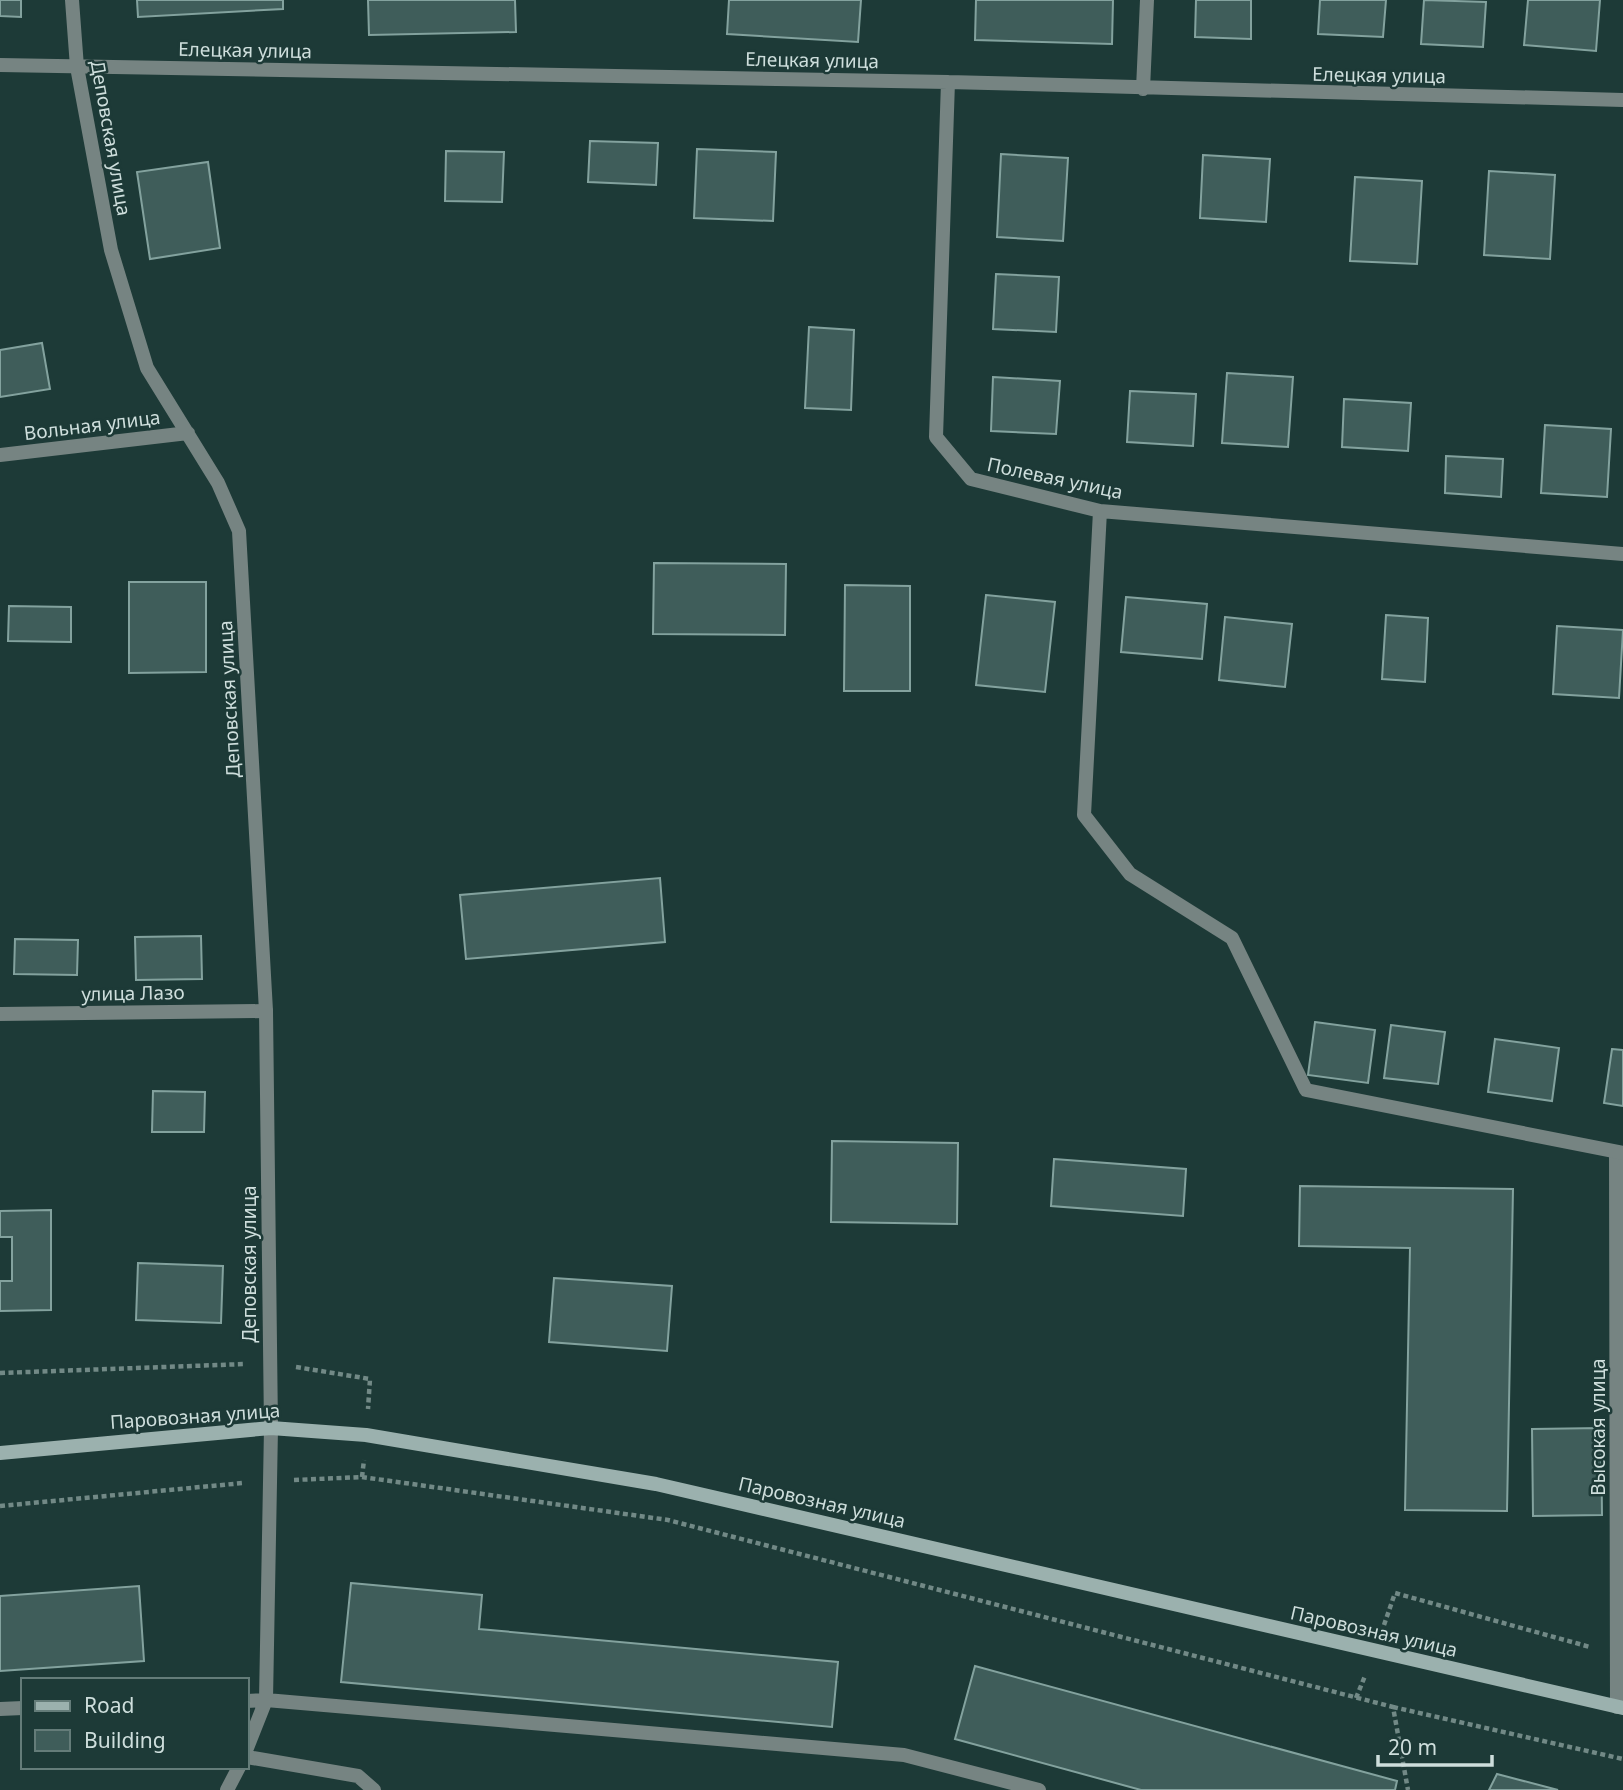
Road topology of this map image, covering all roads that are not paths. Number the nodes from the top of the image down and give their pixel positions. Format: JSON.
{"nodes":[{"id":1,"x":72,"y":0,"type":"edge"},
{"id":2,"x":1147,"y":0,"type":"edge"},
{"id":3,"x":0,"y":65,"type":"edge"},
{"id":4,"x":77,"y":67,"type":"junction"},
{"id":5,"x":948,"y":82,"type":"junction"},
{"id":6,"x":1143,"y":89,"type":"junction"},
{"id":7,"x":1623,"y":100,"type":"edge"},
{"id":8,"x":188,"y":433,"type":"junction"},
{"id":9,"x":0,"y":455,"type":"edge"},
{"id":10,"x":1100,"y":511,"type":"junction"},
{"id":11,"x":1623,"y":554,"type":"edge"},
{"id":12,"x":266,"y":1011,"type":"junction"},
{"id":13,"x":0,"y":1014,"type":"edge"},
{"id":14,"x":1619,"y":1153,"type":"edge"},
{"id":15,"x":271,"y":1428,"type":"junction"},
{"id":16,"x":0,"y":1452,"type":"edge"},
{"id":17,"x":266,"y":1700,"type":"junction"},
{"id":18,"x":248,"y":1701,"type":"edge"},
{"id":19,"x":21,"y":1708,"type":"edge"},
{"id":20,"x":1620,"y":1708,"type":"edge"},
{"id":21,"x":0,"y":1709,"type":"edge"},
{"id":22,"x":248,"y":1745,"type":"edge"},
{"id":23,"x":248,"y":1757,"type":"edge"},
{"id":24,"x":238,"y":1769,"type":"edge"},
{"id":25,"x":227,"y":1790,"type":"edge"},
{"id":26,"x":374,"y":1790,"type":"edge"},
{"id":27,"x":1039,"y":1790,"type":"edge"}],
"edges":[{"from":1,"to":4,"type":"street","name":"Деповская улица"},
{"from":2,"to":6,"type":"street"},
{"from":3,"to":4,"type":"street","name":"Елецкая улица"},
{"from":4,"to":5,"type":"street","name":"Елецкая улица"},
{"from":4,"to":8,"type":"street","name":"Деповская улица"},
{"from":5,"to":6,"type":"street","name":"Елецкая улица"},
{"from":5,"to":10,"type":"street","name":"Полевая улица"},
{"from":6,"to":7,"type":"street","name":"Елецкая улица"},
{"from":8,"to":9,"type":"street","name":"Вольная улица"},
{"from":8,"to":12,"type":"street","name":"Деповская улица"},
{"from":10,"to":11,"type":"street","name":"Полевая улица"},
{"from":10,"to":14,"type":"street"},
{"from":12,"to":13,"type":"street","name":"улица Лазо"},
{"from":12,"to":15,"type":"street","name":"Деповская улица"},
{"from":14,"to":20,"type":"street","name":"Высокая улица"},
{"from":15,"to":16,"type":"main road","name":"Паровозная улица"},
{"from":15,"to":17,"type":"street","name":"Деповская улица"},
{"from":15,"to":20,"type":"main road","name":"Паровозная улица"},
{"from":17,"to":18,"type":"street"},
{"from":17,"to":22,"type":"street"},
{"from":17,"to":27,"type":"street"},
{"from":19,"to":21,"type":"street"},
{"from":23,"to":26,"type":"street"},
{"from":24,"to":25,"type":"street"}]}
